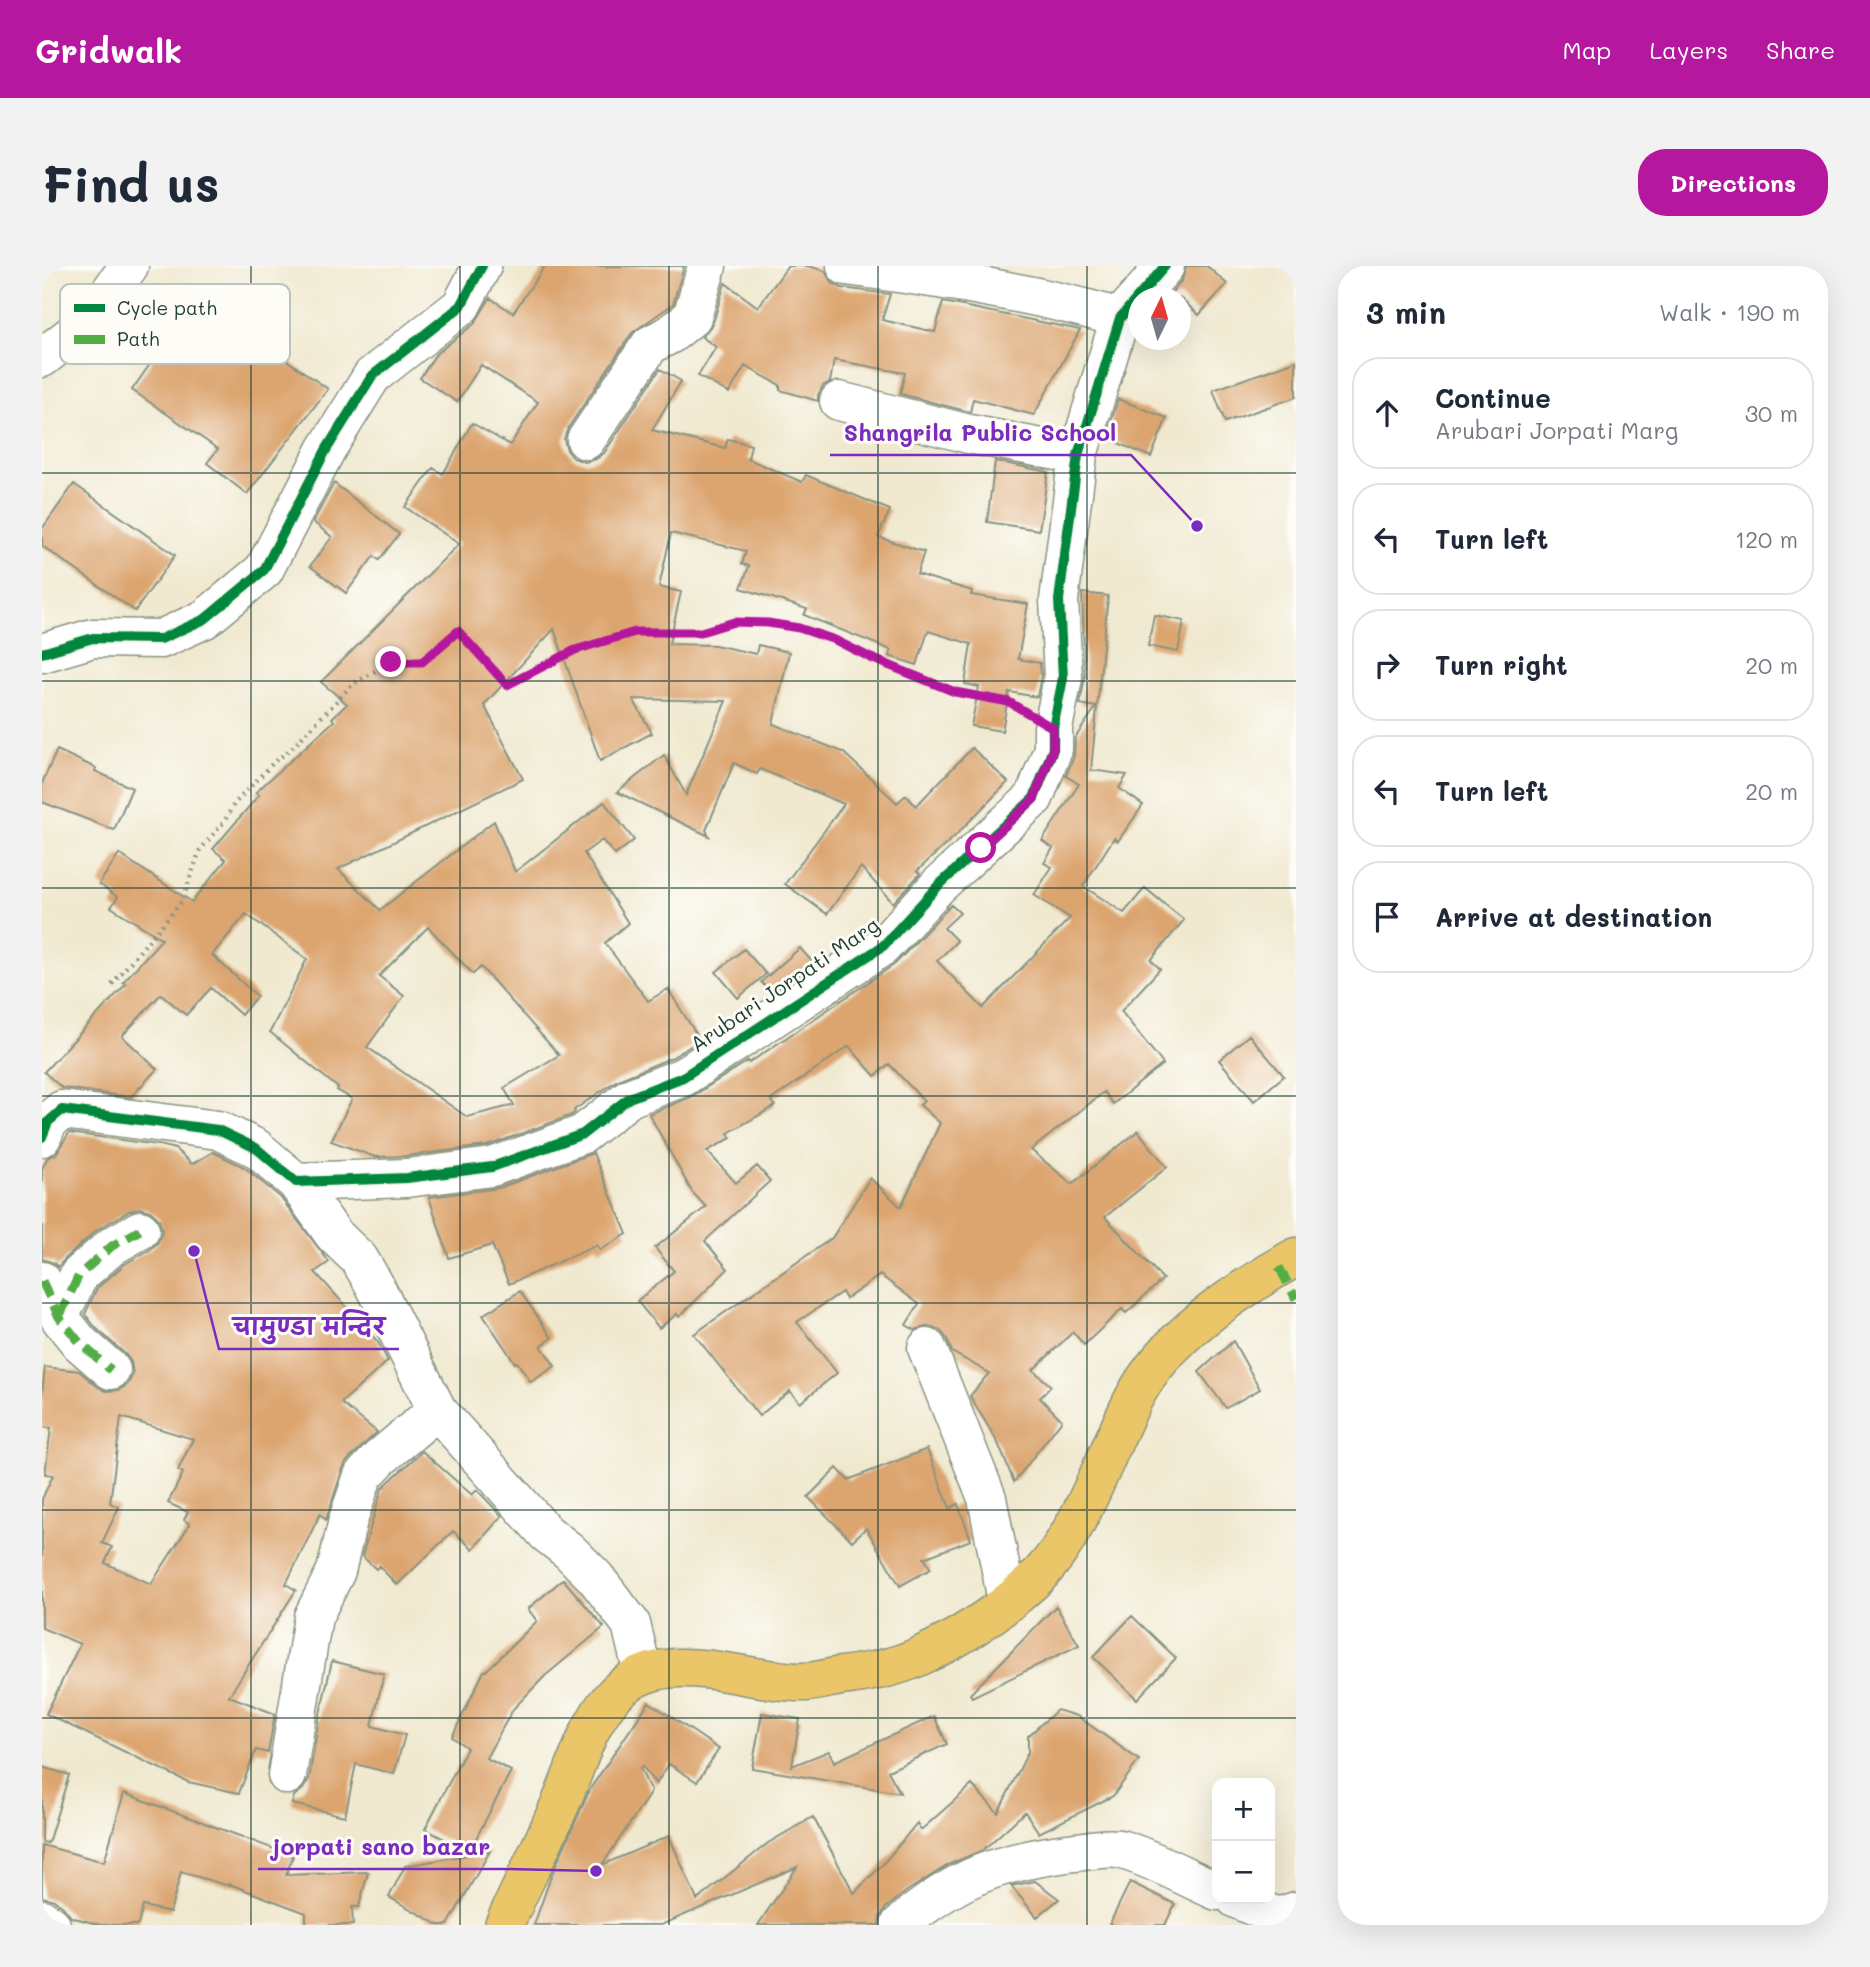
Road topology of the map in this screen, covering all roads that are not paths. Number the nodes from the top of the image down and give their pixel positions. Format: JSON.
{"nodes":[{"id":1,"x":129,"y":266,"type":"edge"},
{"id":2,"x":482,"y":266,"type":"edge"},
{"id":3,"x":707,"y":266,"type":"edge"},
{"id":4,"x":846,"y":266,"type":"edge"},
{"id":5,"x":1165,"y":266,"type":"edge"},
{"id":6,"x":116,"y":284,"type":"edge"},
{"id":7,"x":1120,"y":318,"type":"junction"},
{"id":8,"x":60,"y":344,"type":"edge"},
{"id":9,"x":42,"y":358,"type":"edge"},
{"id":10,"x":839,"y":401,"type":"dead end"},
{"id":11,"x":586,"y":440,"type":"dead end"},
{"id":12,"x":1078,"y":454,"type":"junction"},
{"id":13,"x":42,"y":653,"type":"edge"},
{"id":14,"x":42,"y":1137,"type":"edge"},
{"id":15,"x":296,"y":1182,"type":"junction"},
{"id":16,"x":140,"y":1230,"type":"dead end"},
{"id":17,"x":1296,"y":1257,"type":"edge"},
{"id":18,"x":42,"y":1281,"type":"edge"},
{"id":19,"x":59,"y":1317,"type":"junction"},
{"id":20,"x":927,"y":1348,"type":"dead end"},
{"id":21,"x":110,"y":1370,"type":"dead end"},
{"id":22,"x":437,"y":1410,"type":"junction"},
{"id":23,"x":1007,"y":1601,"type":"junction"},
{"id":24,"x":643,"y":1674,"type":"junction"},
{"id":25,"x":286,"y":1774,"type":"dead end"},
{"id":26,"x":1212,"y":1889,"type":"edge"},
{"id":27,"x":1248,"y":1904,"type":"edge"},
{"id":28,"x":1296,"y":1911,"type":"edge"},
{"id":29,"x":42,"y":1919,"type":"edge"},
{"id":30,"x":51,"y":1925,"type":"edge"},
{"id":31,"x":504,"y":1925,"type":"edge"},
{"id":32,"x":900,"y":1925,"type":"edge"}],
"edges":[{"from":1,"to":6,"type":"street"},
{"from":2,"to":13,"type":"street"},
{"from":3,"to":11,"type":"street"},
{"from":4,"to":7,"type":"street"},
{"from":5,"to":7,"type":"street","name":"Arubari Jorpati Marg"},
{"from":7,"to":12,"type":"street","name":"Arubari Jorpati Marg"},
{"from":8,"to":9,"type":"street"},
{"from":10,"to":12,"type":"street"},
{"from":12,"to":15,"type":"street","name":"Arubari Jorpati Marg"},
{"from":14,"to":15,"type":"street"},
{"from":15,"to":22,"type":"street"},
{"from":16,"to":19,"type":"street"},
{"from":17,"to":23,"type":"main road"},
{"from":18,"to":19,"type":"street"},
{"from":19,"to":21,"type":"street"},
{"from":20,"to":23,"type":"street"},
{"from":22,"to":24,"type":"street"},
{"from":22,"to":25,"type":"street"},
{"from":23,"to":24,"type":"main road"},
{"from":24,"to":31,"type":"main road"},
{"from":26,"to":32,"type":"street"},
{"from":27,"to":28,"type":"street"},
{"from":29,"to":30,"type":"street"}]}
